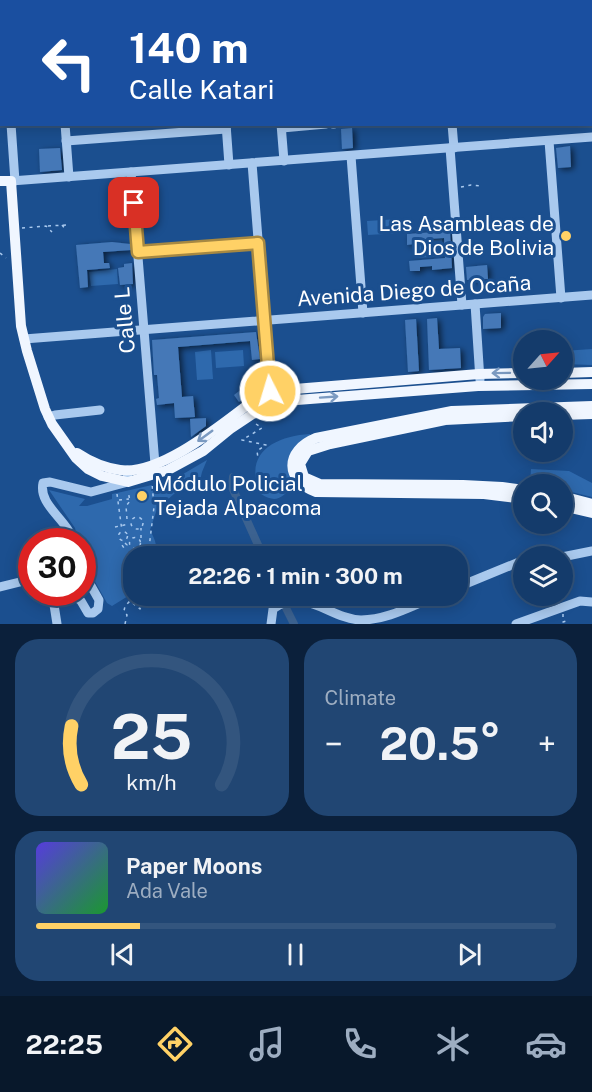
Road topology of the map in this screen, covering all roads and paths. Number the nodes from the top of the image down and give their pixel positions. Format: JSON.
{"nodes":[{"id":1,"x":11,"y":126,"type":"edge"},
{"id":2,"x":65,"y":126,"type":"edge"},
{"id":3,"x":282,"y":126,"type":"edge"},
{"id":4,"x":452,"y":126,"type":"edge"},
{"id":5,"x":226,"y":127,"type":"edge"},
{"id":6,"x":592,"y":137,"type":"edge"},
{"id":7,"x":66,"y":141,"type":"junction"},
{"id":8,"x":549,"y":141,"type":"junction"},
{"id":9,"x":452,"y":148,"type":"junction"},
{"id":10,"x":351,"y":156,"type":"junction"},
{"id":11,"x":284,"y":161,"type":"junction"},
{"id":12,"x":252,"y":163,"type":"junction"},
{"id":13,"x":229,"y":165,"type":"junction"},
{"id":14,"x":131,"y":172,"type":"junction"},
{"id":15,"x":69,"y":177,"type":"junction"},
{"id":16,"x":9,"y":181,"type":"edge"},
{"id":17,"x":481,"y":186,"type":"dead end"},
{"id":18,"x":460,"y":188,"type":"dead end"},
{"id":19,"x":61,"y":224,"type":"junction"},
{"id":20,"x":66,"y":225,"type":"dead end"},
{"id":21,"x":47,"y":226,"type":"junction"},
{"id":22,"x":21,"y":228,"type":"dead end"},
{"id":23,"x":66,"y":230,"type":"dead end"},
{"id":24,"x":52,"y":232,"type":"dead end"},
{"id":25,"x":258,"y":243,"type":"junction"},
{"id":26,"x":138,"y":252,"type":"junction"},
{"id":27,"x":0,"y":253,"type":"edge"},
{"id":28,"x":12,"y":264,"type":"dead end"},
{"id":29,"x":592,"y":295,"type":"edge"},
{"id":30,"x":561,"y":298,"type":"junction"},
{"id":31,"x":475,"y":304,"type":"junction"},
{"id":32,"x":462,"y":305,"type":"junction"},
{"id":33,"x":363,"y":313,"type":"junction"},
{"id":34,"x":264,"y":320,"type":"junction"},
{"id":35,"x":144,"y":329,"type":"junction"},
{"id":36,"x":24,"y":339,"type":"junction"},
{"id":37,"x":592,"y":372,"type":"edge"},
{"id":38,"x":513,"y":373,"type":"edge"},
{"id":39,"x":573,"y":373,"type":"edge"},
{"id":40,"x":479,"y":374,"type":"junction"},
{"id":41,"x":592,"y":384,"type":"edge"},
{"id":42,"x":481,"y":386,"type":"junction"},
{"id":43,"x":270,"y":396,"type":"junction"},
{"id":44,"x":592,"y":406,"type":"edge"},
{"id":45,"x":100,"y":410,"type":"dead end"},
{"id":46,"x":592,"y":414,"type":"edge"},
{"id":47,"x":452,"y":415,"type":"junction"},
{"id":48,"x":573,"y":415,"type":"edge"},
{"id":49,"x":513,"y":416,"type":"edge"},
{"id":50,"x":48,"y":417,"type":"junction"},
{"id":51,"x":249,"y":421,"type":"dead end"},
{"id":52,"x":69,"y":447,"type":"junction"},
{"id":53,"x":258,"y":458,"type":"dead end"},
{"id":54,"x":127,"y":470,"type":"junction"},
{"id":55,"x":155,"y":474,"type":"junction"},
{"id":56,"x":128,"y":486,"type":"junction"},
{"id":57,"x":117,"y":493,"type":"dead end"},
{"id":58,"x":513,"y":493,"type":"edge"},
{"id":59,"x":129,"y":499,"type":"junction"},
{"id":60,"x":573,"y":499,"type":"edge"},
{"id":61,"x":118,"y":500,"type":"junction"},
{"id":62,"x":592,"y":504,"type":"edge"},
{"id":63,"x":573,"y":509,"type":"edge"},
{"id":64,"x":592,"y":513,"type":"edge"},
{"id":65,"x":120,"y":517,"type":"junction"},
{"id":66,"x":128,"y":519,"type":"junction"},
{"id":67,"x":130,"y":523,"type":"junction"},
{"id":68,"x":115,"y":526,"type":"dead end"},
{"id":69,"x":121,"y":526,"type":"junction"},
{"id":70,"x":67,"y":528,"type":"edge"},
{"id":71,"x":132,"y":528,"type":"junction"},
{"id":72,"x":141,"y":528,"type":"junction"},
{"id":73,"x":136,"y":530,"type":"junction"},
{"id":74,"x":122,"y":531,"type":"junction"},
{"id":75,"x":126,"y":533,"type":"junction"},
{"id":76,"x":136,"y":538,"type":"junction"},
{"id":77,"x":140,"y":540,"type":"junction"},
{"id":78,"x":126,"y":543,"type":"junction"},
{"id":79,"x":149,"y":546,"type":"edge"},
{"id":80,"x":592,"y":551,"type":"edge"},
{"id":81,"x":573,"y":554,"type":"edge"},
{"id":82,"x":513,"y":564,"type":"edge"},
{"id":83,"x":18,"y":582,"type":"edge"},
{"id":84,"x":468,"y":583,"type":"edge"},
{"id":85,"x":0,"y":587,"type":"edge"},
{"id":86,"x":96,"y":595,"type":"edge"},
{"id":87,"x":592,"y":602,"type":"edge"},
{"id":88,"x":54,"y":606,"type":"edge"},
{"id":89,"x":84,"y":606,"type":"edge"},
{"id":90,"x":125,"y":606,"type":"edge"},
{"id":91,"x":278,"y":606,"type":"edge"},
{"id":92,"x":318,"y":606,"type":"edge"},
{"id":93,"x":411,"y":606,"type":"edge"},
{"id":94,"x":562,"y":611,"type":"dead end"},
{"id":95,"x":57,"y":624,"type":"edge"},
{"id":96,"x":125,"y":624,"type":"edge"},
{"id":97,"x":271,"y":624,"type":"edge"},
{"id":98,"x":516,"y":624,"type":"edge"},
{"id":99,"x":566,"y":624,"type":"edge"}],
"edges":[{"from":1,"to":16,"type":"street"},
{"from":2,"to":7,"type":"street"},
{"from":3,"to":11,"type":"street"},
{"from":4,"to":9,"type":"street"},
{"from":5,"to":7,"type":"street"},
{"from":5,"to":13,"type":"street"},
{"from":6,"to":8,"type":"street"},
{"from":7,"to":15,"type":"street"},
{"from":8,"to":9,"type":"street"},
{"from":8,"to":30,"type":"street"},
{"from":9,"to":10,"type":"street"},
{"from":9,"to":32,"type":"street"},
{"from":10,"to":11,"type":"street"},
{"from":10,"to":33,"type":"street"},
{"from":11,"to":12,"type":"street"},
{"from":12,"to":13,"type":"street"},
{"from":12,"to":25,"type":"street"},
{"from":13,"to":14,"type":"street"},
{"from":14,"to":15,"type":"street"},
{"from":14,"to":26,"type":"street","name":"Calle L"},
{"from":15,"to":16,"type":"street"},
{"from":16,"to":36,"type":"main road"},
{"from":17,"to":18,"type":"path"},
{"from":19,"to":20,"type":"path"},
{"from":19,"to":21,"type":"path"},
{"from":19,"to":23,"type":"path"},
{"from":21,"to":22,"type":"path"},
{"from":21,"to":24,"type":"path"},
{"from":25,"to":26,"type":"street"},
{"from":25,"to":34,"type":"street"},
{"from":26,"to":35,"type":"street","name":"Calle L"},
{"from":27,"to":28,"type":"path"},
{"from":29,"to":30,"type":"street","name":"Avenida Diego de Ocaña"},
{"from":30,"to":31,"type":"street","name":"Avenida Diego de Ocaña"},
{"from":31,"to":32,"type":"street","name":"Avenida Diego de Ocaña"},
{"from":31,"to":40,"type":"street"},
{"from":32,"to":33,"type":"street","name":"Avenida Diego de Ocaña"},
{"from":33,"to":34,"type":"street","name":"Avenida Diego de Ocaña"},
{"from":34,"to":35,"type":"street","name":"Avenida Diego de Ocaña"},
{"from":34,"to":43,"type":"street"},
{"from":35,"to":36,"type":"street","name":"Avenida Diego de Ocaña"},
{"from":35,"to":55,"type":"street","name":"Calle L"},
{"from":36,"to":50,"type":"main road"},
{"from":37,"to":39,"type":"main road"},
{"from":38,"to":40,"type":"main road","one_way":true},
{"from":40,"to":42,"type":"street"},
{"from":40,"to":43,"type":"main road"},
{"from":41,"to":42,"type":"main road"},
{"from":43,"to":42,"type":"main road","one_way":true},
{"from":43,"to":55,"type":"main road"},
{"from":44,"to":47,"type":"main road"},
{"from":45,"to":50,"type":"street"},
{"from":46,"to":48,"type":"main road"},
{"from":47,"to":49,"type":"main road"},
{"from":47,"to":58,"type":"main road"},
{"from":50,"to":52,"type":"main road"},
{"from":51,"to":53,"type":"path"},
{"from":52,"to":54,"type":"main road"},
{"from":52,"to":56,"type":"main road"},
{"from":54,"to":55,"type":"main road"},
{"from":54,"to":56,"type":"street"},
{"from":55,"to":56,"type":"main road"},
{"from":55,"to":79,"type":"path"},
{"from":56,"to":59,"type":"path"},
{"from":56,"to":70,"type":"street"},
{"from":57,"to":61,"type":"path"},
{"from":59,"to":61,"type":"path"},
{"from":59,"to":66,"type":"path"},
{"from":60,"to":62,"type":"main road"},
{"from":61,"to":65,"type":"path"},
{"from":63,"to":64,"type":"main road"},
{"from":65,"to":66,"type":"path"},
{"from":65,"to":69,"type":"path"},
{"from":66,"to":67,"type":"path"},
{"from":67,"to":69,"type":"path"},
{"from":67,"to":71,"type":"path"},
{"from":67,"to":72,"type":"path"},
{"from":68,"to":69,"type":"path"},
{"from":69,"to":74,"type":"path"},
{"from":71,"to":73,"type":"path"},
{"from":71,"to":75,"type":"path"},
{"from":72,"to":73,"type":"path"},
{"from":72,"to":77,"type":"path"},
{"from":73,"to":76,"type":"path"},
{"from":74,"to":75,"type":"path"},
{"from":74,"to":78,"type":"path"},
{"from":75,"to":78,"type":"path"},
{"from":76,"to":77,"type":"path"},
{"from":76,"to":78,"type":"path"},
{"from":77,"to":78,"type":"path"},
{"from":80,"to":81,"type":"street"},
{"from":82,"to":84,"type":"street"},
{"from":83,"to":85,"type":"street"},
{"from":86,"to":89,"type":"street"},
{"from":87,"to":98,"type":"street"},
{"from":88,"to":95,"type":"street"},
{"from":90,"to":96,"type":"path"},
{"from":91,"to":97,"type":"street"},
{"from":92,"to":93,"type":"street"},
{"from":94,"to":99,"type":"path"}]}
